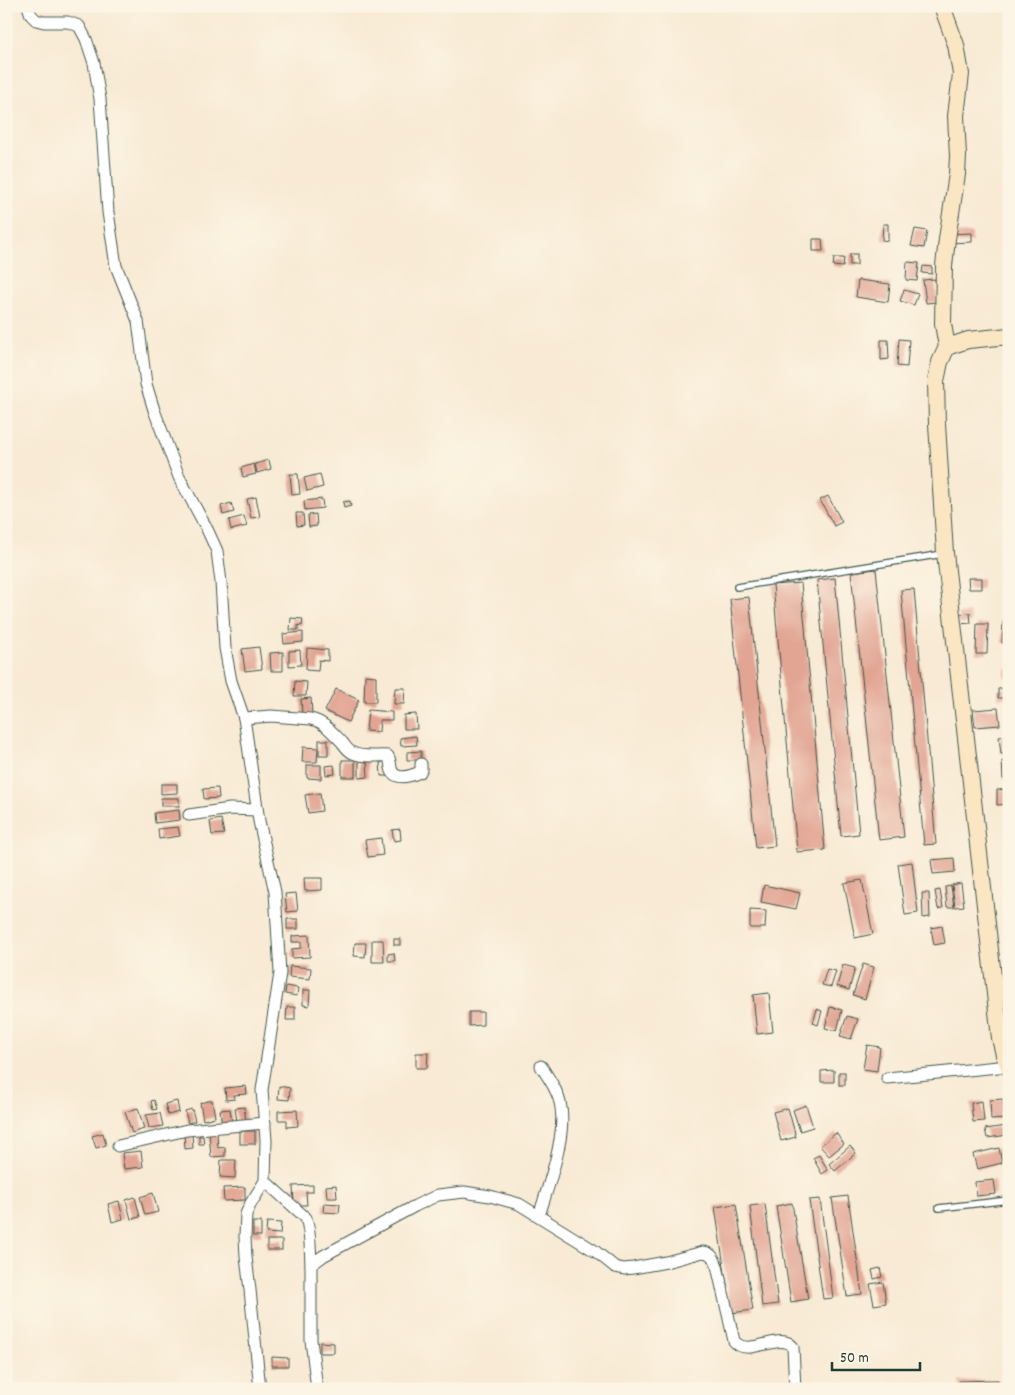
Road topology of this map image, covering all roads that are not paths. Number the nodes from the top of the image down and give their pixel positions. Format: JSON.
{"nodes":[{"id":1,"x":28,"y":6,"type":"edge"},
{"id":2,"x":942,"y":6,"type":"edge"},
{"id":3,"x":1009,"y":336,"type":"edge"},
{"id":4,"x":947,"y":348,"type":"junction"},
{"id":5,"x":945,"y":554,"type":"junction"},
{"id":6,"x":737,"y":587,"type":"dead end"},
{"id":7,"x":244,"y":718,"type":"junction"},
{"id":8,"x":421,"y":764,"type":"dead end"},
{"id":9,"x":257,"y":810,"type":"junction"},
{"id":10,"x":189,"y":815,"type":"dead end"},
{"id":11,"x":541,"y":1066,"type":"dead end"},
{"id":12,"x":1008,"y":1067,"type":"edge"},
{"id":13,"x":887,"y":1078,"type":"dead end"},
{"id":14,"x":264,"y":1123,"type":"junction"},
{"id":15,"x":118,"y":1146,"type":"dead end"},
{"id":16,"x":264,"y":1180,"type":"junction"},
{"id":17,"x":1009,"y":1200,"type":"edge"},
{"id":18,"x":940,"y":1208,"type":"dead end"},
{"id":19,"x":539,"y":1216,"type":"junction"},
{"id":20,"x":311,"y":1265,"type":"junction"},
{"id":21,"x":260,"y":1389,"type":"edge"},
{"id":22,"x":317,"y":1389,"type":"edge"},
{"id":23,"x":795,"y":1389,"type":"edge"}],
"edges":[{"from":1,"to":7,"type":"street"},
{"from":2,"to":4,"type":"street"},
{"from":3,"to":4,"type":"street"},
{"from":4,"to":5,"type":"street"},
{"from":5,"to":6,"type":"lane"},
{"from":5,"to":12,"type":"street"},
{"from":7,"to":8,"type":"street"},
{"from":7,"to":9,"type":"street"},
{"from":9,"to":10,"type":"street"},
{"from":9,"to":14,"type":"street"},
{"from":11,"to":19,"type":"street"},
{"from":12,"to":13,"type":"street"},
{"from":14,"to":15,"type":"street"},
{"from":14,"to":16,"type":"street"},
{"from":16,"to":20,"type":"street"},
{"from":16,"to":21,"type":"street"},
{"from":17,"to":18,"type":"lane"},
{"from":19,"to":20,"type":"street"},
{"from":19,"to":23,"type":"street"},
{"from":20,"to":22,"type":"street"}]}
